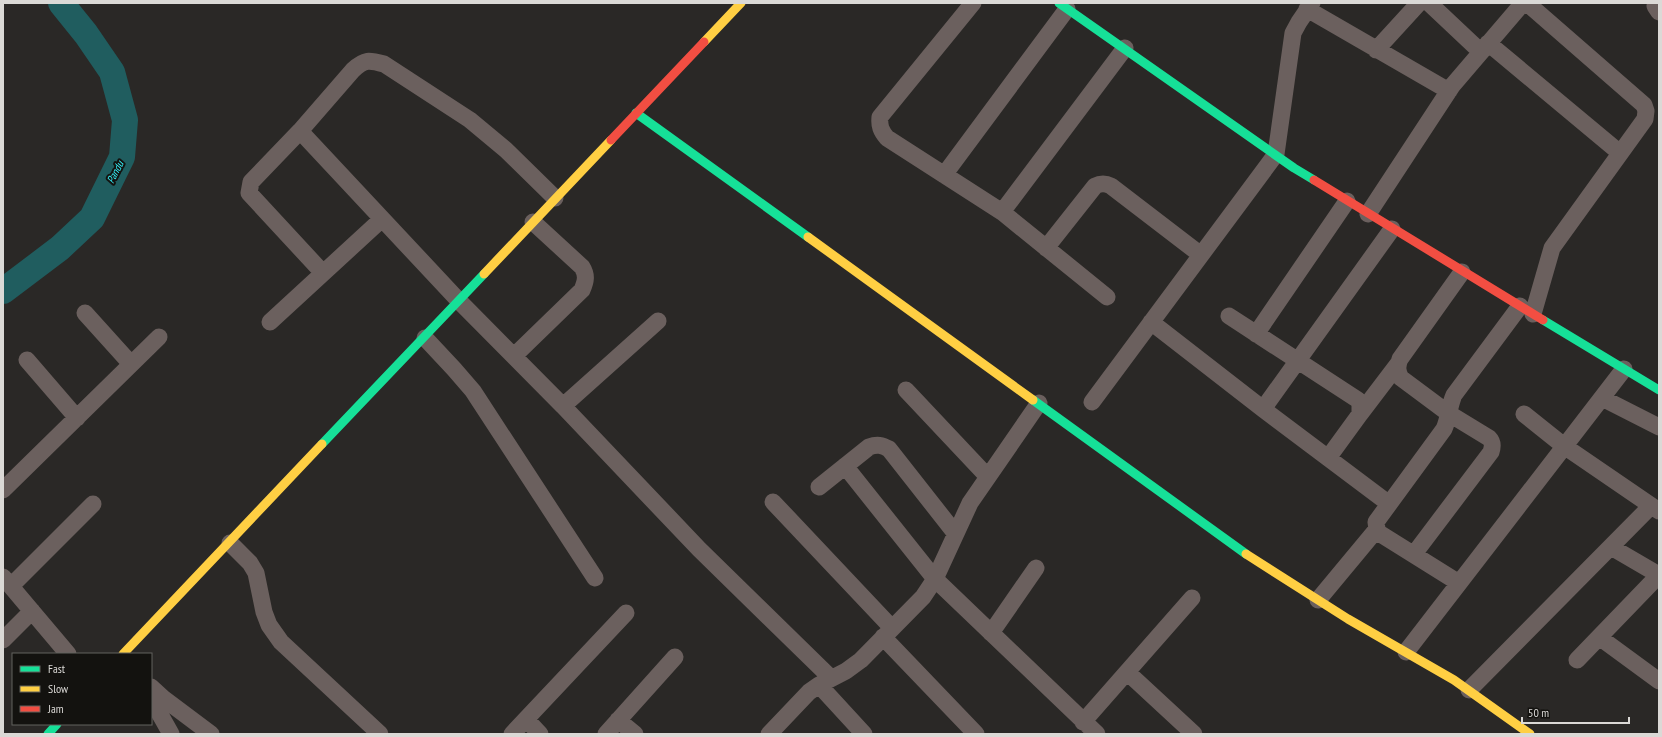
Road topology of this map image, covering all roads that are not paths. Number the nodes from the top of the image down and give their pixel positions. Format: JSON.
{"nodes":[{"id":1,"x":741,"y":3,"type":"edge"},
{"id":2,"x":973,"y":3,"type":"edge"},
{"id":3,"x":1420,"y":3,"type":"edge"},
{"id":4,"x":1429,"y":3,"type":"edge"},
{"id":5,"x":1529,"y":4,"type":"edge"},
{"id":6,"x":1063,"y":6,"type":"edge"},
{"id":7,"x":1310,"y":6,"type":"edge"},
{"id":8,"x":1125,"y":48,"type":"junction"},
{"id":9,"x":1485,"y":48,"type":"junction"},
{"id":10,"x":1376,"y":50,"type":"junction"},
{"id":11,"x":1449,"y":91,"type":"junction"},
{"id":12,"x":636,"y":113,"type":"junction"},
{"id":13,"x":300,"y":131,"type":"junction"},
{"id":14,"x":1276,"y":154,"type":"junction"},
{"id":15,"x":1620,"y":154,"type":"junction"},
{"id":16,"x":944,"y":175,"type":"junction"},
{"id":17,"x":555,"y":198,"type":"junction"},
{"id":18,"x":1347,"y":201,"type":"junction"},
{"id":19,"x":1002,"y":212,"type":"junction"},
{"id":20,"x":1368,"y":214,"type":"junction"},
{"id":21,"x":382,"y":219,"type":"junction"},
{"id":22,"x":533,"y":222,"type":"junction"},
{"id":23,"x":1392,"y":229,"type":"junction"},
{"id":24,"x":1046,"y":248,"type":"junction"},
{"id":25,"x":1201,"y":255,"type":"junction"},
{"id":26,"x":1462,"y":272,"type":"junction"},
{"id":27,"x":323,"y":273,"type":"junction"},
{"id":28,"x":1107,"y":297,"type":"dead end"},
{"id":29,"x":459,"y":301,"type":"junction"},
{"id":30,"x":1527,"y":310,"type":"junction"},
{"id":31,"x":85,"y":313,"type":"dead end"},
{"id":32,"x":1229,"y":316,"type":"dead end"},
{"id":33,"x":658,"y":321,"type":"dead end"},
{"id":34,"x":270,"y":322,"type":"dead end"},
{"id":35,"x":1151,"y":322,"type":"junction"},
{"id":36,"x":1256,"y":334,"type":"junction"},
{"id":37,"x":159,"y":337,"type":"dead end"},
{"id":38,"x":425,"y":338,"type":"junction"},
{"id":39,"x":514,"y":356,"type":"junction"},
{"id":40,"x":27,"y":360,"type":"dead end"},
{"id":41,"x":1297,"y":361,"type":"junction"},
{"id":42,"x":131,"y":364,"type":"junction"},
{"id":43,"x":1398,"y":364,"type":"junction"},
{"id":44,"x":1624,"y":368,"type":"junction"},
{"id":45,"x":906,"y":390,"type":"dead end"},
{"id":46,"x":1659,"y":390,"type":"edge"},
{"id":47,"x":1602,"y":398,"type":"junction"},
{"id":48,"x":1092,"y":402,"type":"dead end"},
{"id":49,"x":1039,"y":403,"type":"junction"},
{"id":50,"x":563,"y":406,"type":"junction"},
{"id":51,"x":1263,"y":409,"type":"junction"},
{"id":52,"x":1448,"y":413,"type":"junction"},
{"id":53,"x":1360,"y":414,"type":"junction"},
{"id":54,"x":1524,"y":414,"type":"dead end"},
{"id":55,"x":76,"y":418,"type":"junction"},
{"id":56,"x":1659,"y":427,"type":"edge"},
{"id":57,"x":1564,"y":446,"type":"junction"},
{"id":58,"x":1328,"y":458,"type":"junction"},
{"id":59,"x":846,"y":466,"type":"junction"},
{"id":60,"x":987,"y":476,"type":"junction"},
{"id":61,"x":819,"y":487,"type":"dead end"},
{"id":62,"x":3,"y":490,"type":"edge"},
{"id":63,"x":773,"y":502,"type":"dead end"},
{"id":64,"x":93,"y":504,"type":"dead end"},
{"id":65,"x":1388,"y":504,"type":"junction"},
{"id":66,"x":1657,"y":510,"type":"edge"},
{"id":67,"x":1377,"y":529,"type":"junction"},
{"id":68,"x":955,"y":533,"type":"junction"},
{"id":69,"x":230,"y":543,"type":"junction"},
{"id":70,"x":1611,"y":547,"type":"junction"},
{"id":71,"x":1414,"y":554,"type":"junction"},
{"id":72,"x":1036,"y":568,"type":"dead end"},
{"id":73,"x":1659,"y":575,"type":"edge"},
{"id":74,"x":595,"y":578,"type":"dead end"},
{"id":75,"x":935,"y":579,"type":"junction"},
{"id":76,"x":7,"y":582,"type":"edge"},
{"id":77,"x":1460,"y":583,"type":"junction"},
{"id":78,"x":1192,"y":598,"type":"dead end"},
{"id":79,"x":1318,"y":600,"type":"junction"},
{"id":80,"x":32,"y":611,"type":"junction"},
{"id":81,"x":626,"y":613,"type":"dead end"},
{"id":82,"x":888,"y":633,"type":"junction"},
{"id":83,"x":991,"y":633,"type":"junction"},
{"id":84,"x":1599,"y":637,"type":"junction"},
{"id":85,"x":3,"y":640,"type":"edge"},
{"id":86,"x":1406,"y":652,"type":"junction"},
{"id":87,"x":67,"y":653,"type":"edge"},
{"id":88,"x":125,"y":653,"type":"edge"},
{"id":89,"x":675,"y":658,"type":"dead end"},
{"id":90,"x":1577,"y":660,"type":"dead end"},
{"id":91,"x":1127,"y":672,"type":"junction"},
{"id":92,"x":825,"y":681,"type":"junction"},
{"id":93,"x":1659,"y":681,"type":"edge"},
{"id":94,"x":152,"y":689,"type":"edge"},
{"id":95,"x":1469,"y":690,"type":"junction"},
{"id":96,"x":526,"y":720,"type":"junction"},
{"id":97,"x":618,"y":720,"type":"junction"},
{"id":98,"x":1083,"y":722,"type":"junction"},
{"id":99,"x":57,"y":725,"type":"edge"},
{"id":100,"x":1519,"y":731,"type":"edge"},
{"id":101,"x":48,"y":734,"type":"edge"},
{"id":102,"x":171,"y":734,"type":"edge"},
{"id":103,"x":211,"y":734,"type":"edge"},
{"id":104,"x":380,"y":734,"type":"edge"},
{"id":105,"x":512,"y":734,"type":"edge"},
{"id":106,"x":540,"y":734,"type":"edge"},
{"id":107,"x":606,"y":734,"type":"edge"},
{"id":108,"x":635,"y":734,"type":"edge"},
{"id":109,"x":768,"y":734,"type":"edge"},
{"id":110,"x":864,"y":734,"type":"edge"},
{"id":111,"x":976,"y":734,"type":"edge"},
{"id":112,"x":1097,"y":734,"type":"edge"},
{"id":113,"x":1194,"y":734,"type":"edge"}],
"edges":[{"from":1,"to":12,"type":"street"},
{"from":2,"to":16,"type":"street"},
{"from":3,"to":10,"type":"street"},
{"from":4,"to":9,"type":"street"},
{"from":5,"to":9,"type":"street"},
{"from":5,"to":15,"type":"street"},
{"from":6,"to":8,"type":"street"},
{"from":6,"to":16,"type":"street"},
{"from":7,"to":10,"type":"street"},
{"from":7,"to":14,"type":"street"},
{"from":8,"to":14,"type":"street"},
{"from":8,"to":19,"type":"street"},
{"from":9,"to":11,"type":"street"},
{"from":9,"to":15,"type":"street"},
{"from":10,"to":11,"type":"street"},
{"from":11,"to":20,"type":"street"},
{"from":12,"to":17,"type":"street"},
{"from":12,"to":49,"type":"street"},
{"from":13,"to":17,"type":"street"},
{"from":13,"to":21,"type":"street"},
{"from":13,"to":27,"type":"street"},
{"from":14,"to":18,"type":"street"},
{"from":14,"to":25,"type":"street"},
{"from":15,"to":30,"type":"street"},
{"from":16,"to":19,"type":"street"},
{"from":17,"to":22,"type":"street"},
{"from":18,"to":20,"type":"street"},
{"from":18,"to":36,"type":"street"},
{"from":19,"to":24,"type":"street"},
{"from":20,"to":23,"type":"street"},
{"from":21,"to":27,"type":"street"},
{"from":21,"to":29,"type":"street"},
{"from":22,"to":29,"type":"street"},
{"from":22,"to":39,"type":"street"},
{"from":23,"to":26,"type":"street"},
{"from":23,"to":41,"type":"street"},
{"from":24,"to":25,"type":"street"},
{"from":24,"to":28,"type":"street"},
{"from":25,"to":35,"type":"street"},
{"from":26,"to":30,"type":"street"},
{"from":26,"to":43,"type":"street"},
{"from":27,"to":34,"type":"street"},
{"from":29,"to":38,"type":"street"},
{"from":29,"to":39,"type":"street"},
{"from":30,"to":44,"type":"street"},
{"from":30,"to":52,"type":"street"},
{"from":31,"to":42,"type":"street"},
{"from":32,"to":36,"type":"street"},
{"from":33,"to":50,"type":"street"},
{"from":35,"to":48,"type":"street"},
{"from":35,"to":51,"type":"street"},
{"from":36,"to":41,"type":"street"},
{"from":37,"to":42,"type":"street"},
{"from":38,"to":69,"type":"street"},
{"from":38,"to":74,"type":"street"},
{"from":39,"to":50,"type":"street"},
{"from":40,"to":55,"type":"street"},
{"from":41,"to":51,"type":"street"},
{"from":41,"to":53,"type":"street"},
{"from":42,"to":55,"type":"street"},
{"from":43,"to":52,"type":"street"},
{"from":43,"to":53,"type":"street"},
{"from":44,"to":46,"type":"street"},
{"from":44,"to":47,"type":"street"},
{"from":45,"to":60,"type":"street"},
{"from":47,"to":56,"type":"street"},
{"from":47,"to":57,"type":"street"},
{"from":49,"to":60,"type":"street"},
{"from":49,"to":79,"type":"street"},
{"from":50,"to":92,"type":"street"},
{"from":51,"to":58,"type":"street"},
{"from":52,"to":65,"type":"street"},
{"from":52,"to":71,"type":"street"},
{"from":53,"to":58,"type":"street"},
{"from":54,"to":57,"type":"street"},
{"from":55,"to":62,"type":"street"},
{"from":57,"to":66,"type":"street"},
{"from":57,"to":77,"type":"street"},
{"from":58,"to":65,"type":"street"},
{"from":59,"to":61,"type":"street"},
{"from":59,"to":68,"type":"street"},
{"from":59,"to":75,"type":"street"},
{"from":60,"to":68,"type":"street"},
{"from":63,"to":82,"type":"street"},
{"from":64,"to":76,"type":"street"},
{"from":65,"to":67,"type":"street"},
{"from":66,"to":70,"type":"street"},
{"from":67,"to":71,"type":"street"},
{"from":67,"to":79,"type":"street"},
{"from":68,"to":75,"type":"street"},
{"from":69,"to":88,"type":"street"},
{"from":69,"to":104,"type":"street"},
{"from":70,"to":73,"type":"street"},
{"from":70,"to":95,"type":"street"},
{"from":71,"to":77,"type":"street"},
{"from":72,"to":83,"type":"street"},
{"from":73,"to":84,"type":"street"},
{"from":75,"to":82,"type":"street"},
{"from":75,"to":83,"type":"street"},
{"from":76,"to":80,"type":"street"},
{"from":77,"to":86,"type":"street"},
{"from":78,"to":91,"type":"street"},
{"from":79,"to":86,"type":"street"},
{"from":80,"to":85,"type":"street"},
{"from":80,"to":87,"type":"street"},
{"from":81,"to":96,"type":"street"},
{"from":82,"to":92,"type":"street"},
{"from":82,"to":111,"type":"street"},
{"from":83,"to":98,"type":"street"},
{"from":84,"to":90,"type":"street"},
{"from":84,"to":93,"type":"street"},
{"from":86,"to":95,"type":"street"},
{"from":89,"to":97,"type":"street"},
{"from":91,"to":98,"type":"street"},
{"from":91,"to":113,"type":"street"},
{"from":92,"to":109,"type":"street"},
{"from":92,"to":110,"type":"street"},
{"from":94,"to":102,"type":"street"},
{"from":94,"to":103,"type":"street"},
{"from":95,"to":100,"type":"street"},
{"from":96,"to":105,"type":"street"},
{"from":96,"to":106,"type":"street"},
{"from":97,"to":107,"type":"street"},
{"from":97,"to":108,"type":"street"},
{"from":98,"to":112,"type":"street"},
{"from":99,"to":101,"type":"street"}]}
